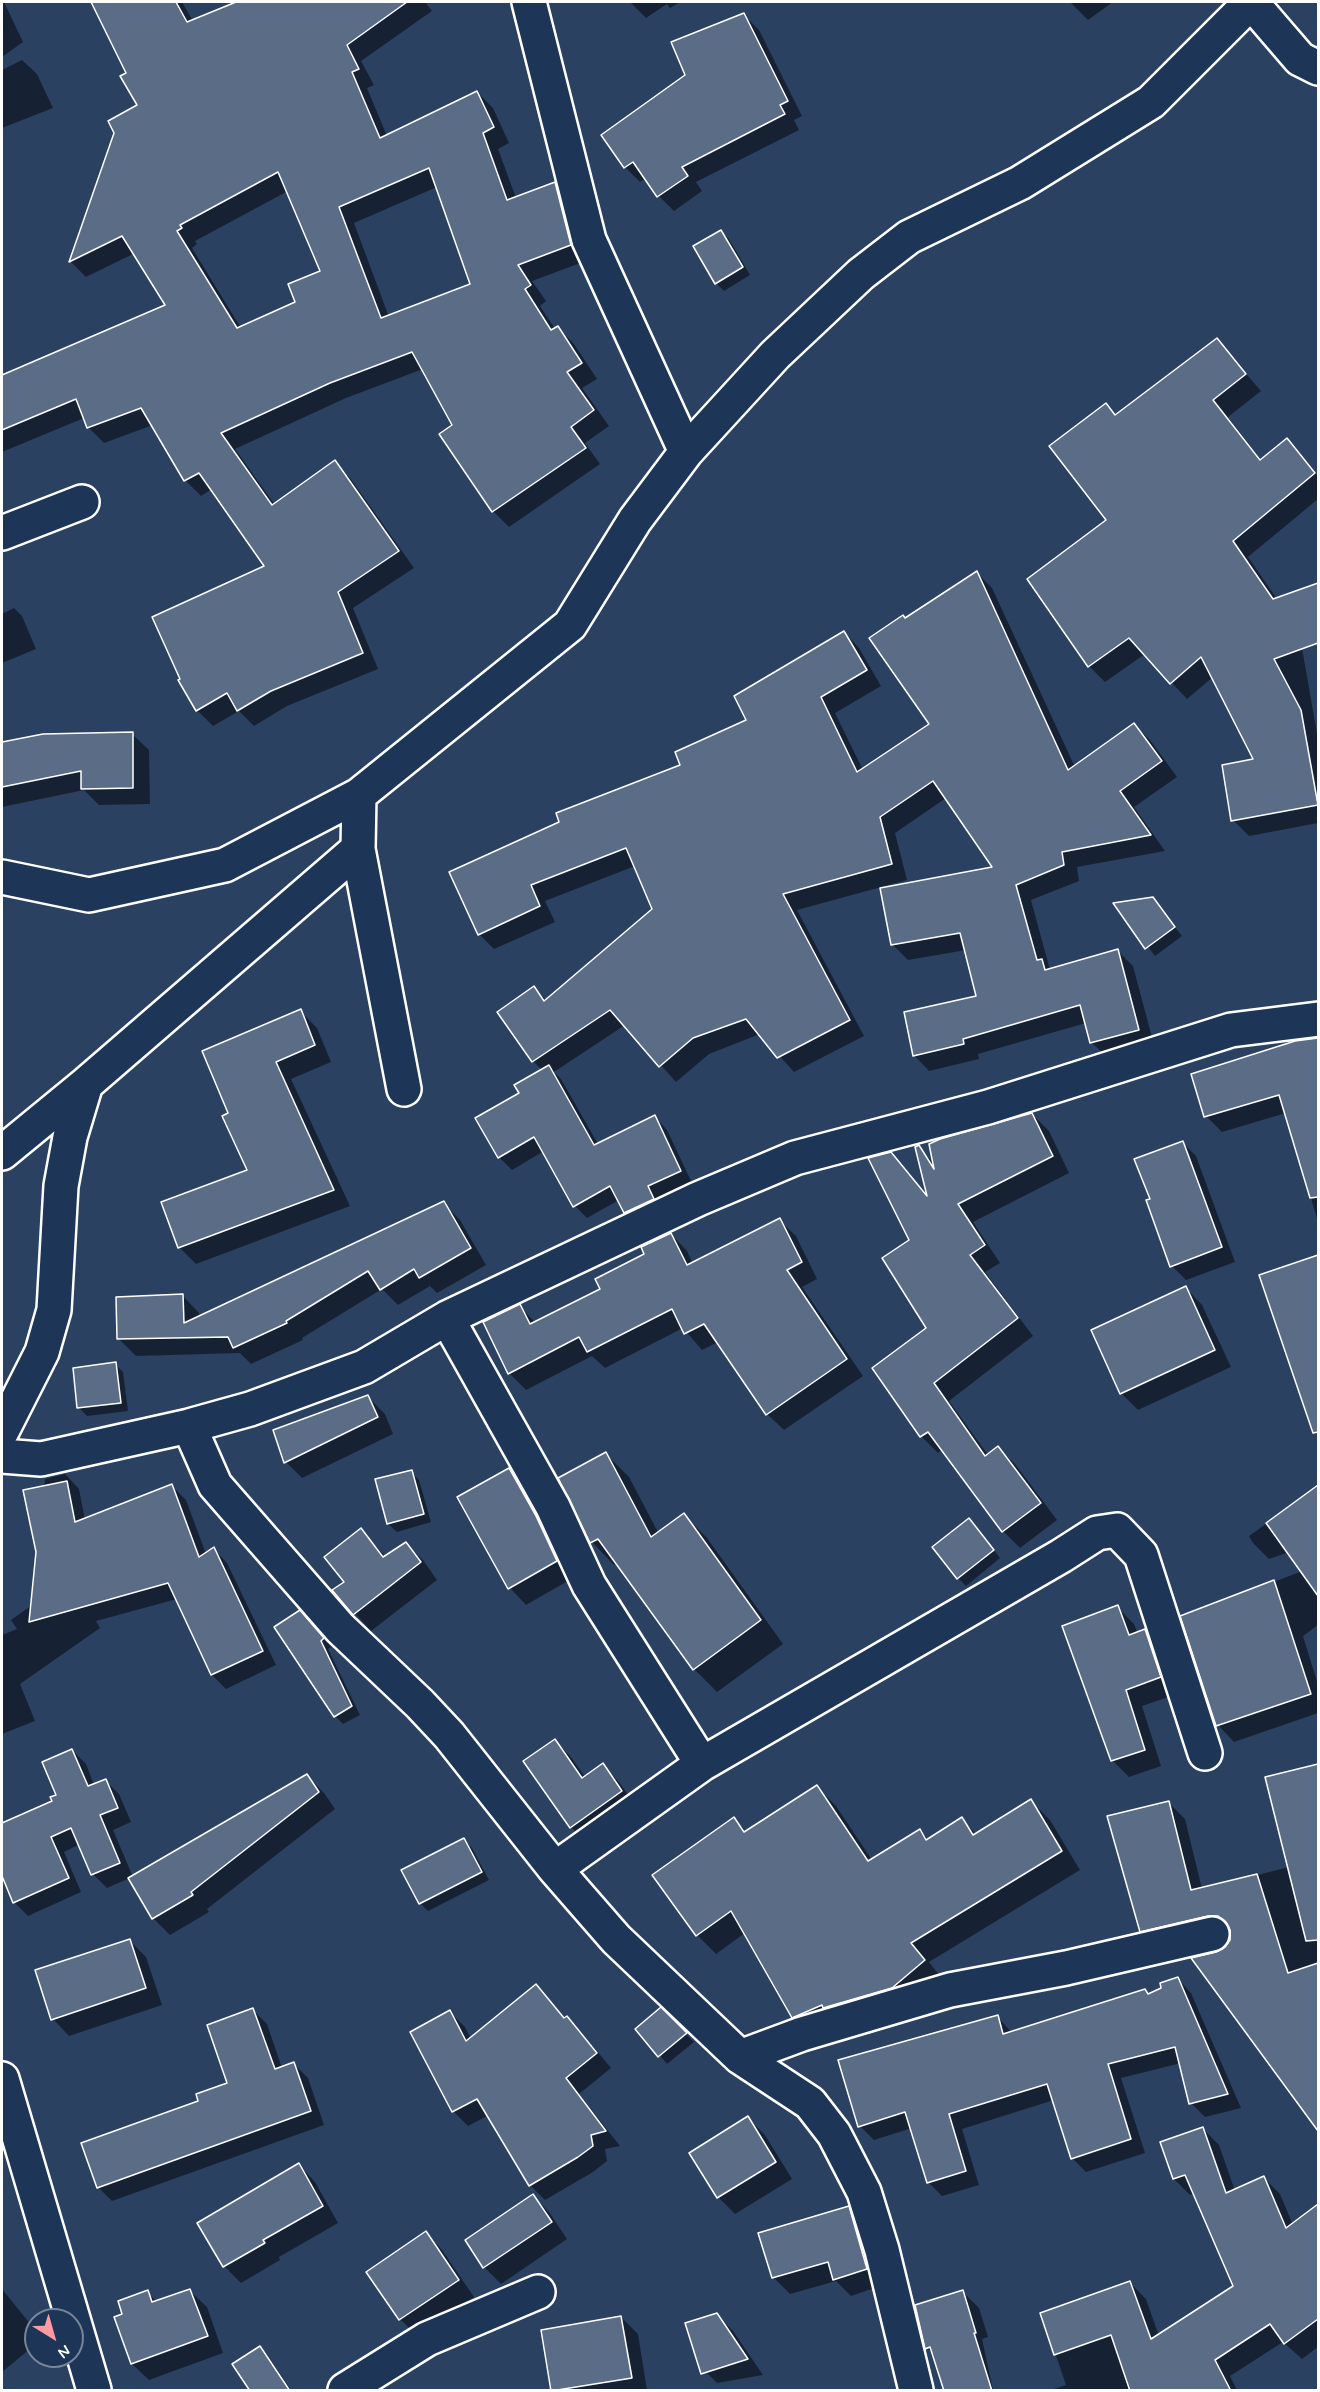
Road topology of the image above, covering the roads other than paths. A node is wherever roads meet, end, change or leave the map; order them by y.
1 (529, 2) edge
2 (1251, 2) edge
3 (1318, 68) edge
4 (686, 452) junction
5 (82, 502) dead end
6 (2, 533) edge
7 (359, 795) junction
8 (358, 849) junction
9 (2, 877) edge
10 (1318, 1019) edge
11 (86, 1083) junction
12 (404, 1089) dead end
13 (2, 1153) edge
14 (447, 1318) junction
15 (189, 1426) junction
16 (2, 1431) edge
17 (2, 1456) edge
18 (1205, 1753) dead end
19 (702, 1764) junction
20 (555, 1869) junction
21 (1212, 1934) dead end
22 (740, 2057) junction
23 (3, 2090) edge
24 (538, 2292) dead end
25 (94, 2391) edge
26 (345, 2391) edge
27 (916, 2391) edge

1 - 4 street
2 - 3 street
2 - 4 street
4 - 7 street
5 - 6 street
7 - 8 street
7 - 9 street
8 - 11 street
8 - 12 street
10 - 14 street
11 - 13 street
11 - 16 street
14 - 15 street
14 - 19 street
15 - 17 street
15 - 20 street
18 - 19 street
19 - 20 street
20 - 22 street
21 - 22 street
22 - 27 street
23 - 25 street
24 - 26 street

